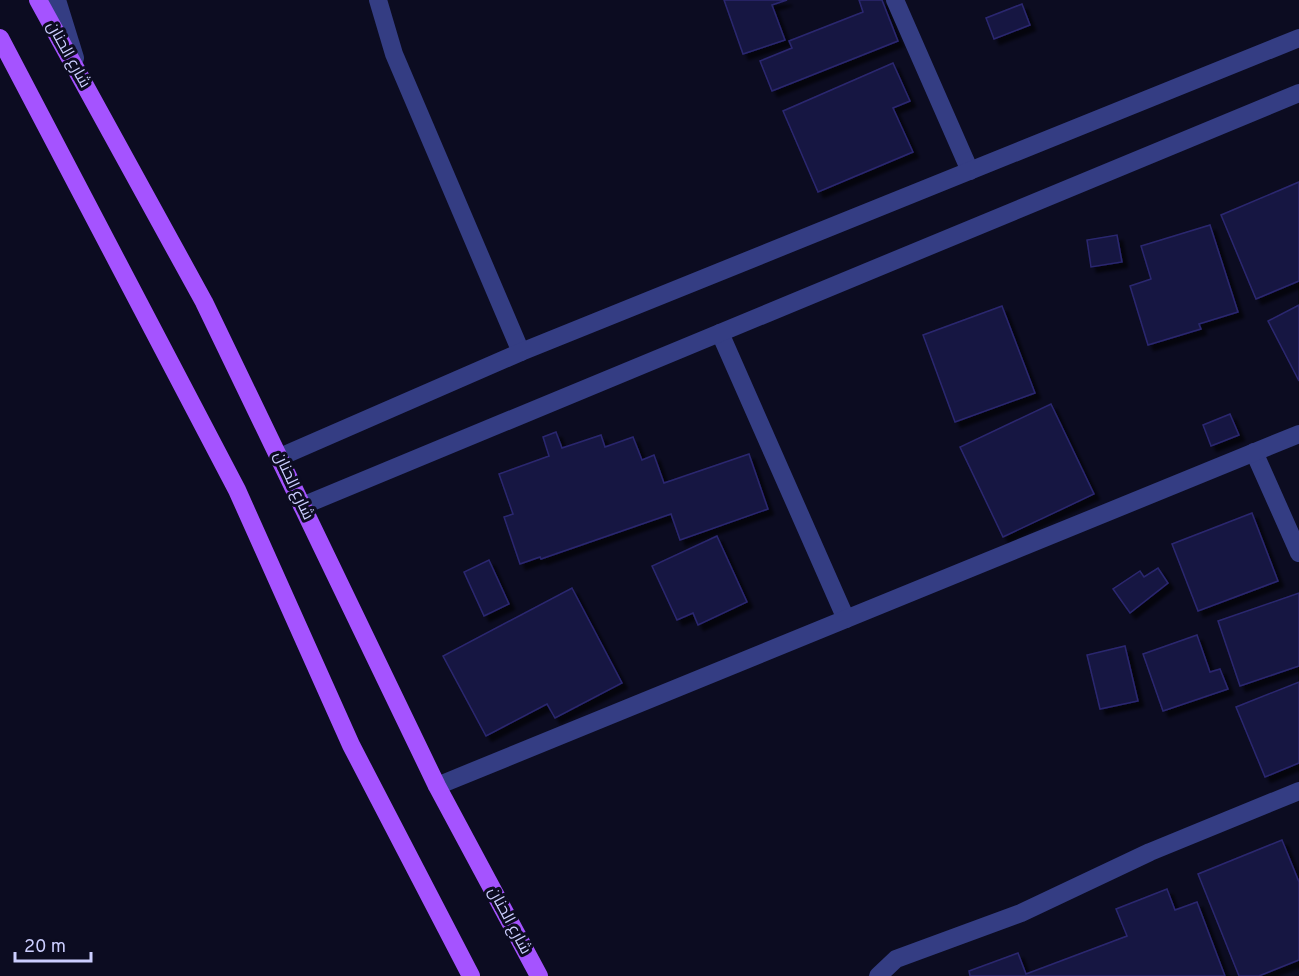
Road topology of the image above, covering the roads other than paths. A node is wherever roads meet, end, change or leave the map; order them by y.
1 (38, 0) edge
2 (57, 0) edge
3 (378, 0) edge
4 (895, 0) edge
5 (0, 38) edge
6 (1299, 38) edge
7 (80, 77) junction
8 (1299, 93) edge
9 (969, 171) junction
10 (720, 333) junction
11 (521, 352) junction
12 (1299, 434) edge
13 (1254, 452) junction
14 (280, 457) junction
15 (302, 506) junction
16 (1299, 553) edge
17 (846, 619) junction
18 (437, 786) junction
19 (1299, 791) edge
20 (471, 976) edge
21 (538, 976) edge
22 (878, 976) edge

1 - 7 main road, شارع الحنان
2 - 7 street
3 - 11 street
4 - 9 street
5 - 20 main road
6 - 9 street
7 - 14 main road, شارع الحنان
8 - 10 street
9 - 11 street
10 - 15 street
10 - 17 street
11 - 14 street
12 - 13 street
13 - 16 street
13 - 17 street
14 - 15 main road, شارع الحنان
15 - 18 main road, شارع الحنان
17 - 18 street
18 - 21 main road, شارع الحنان
19 - 22 street

